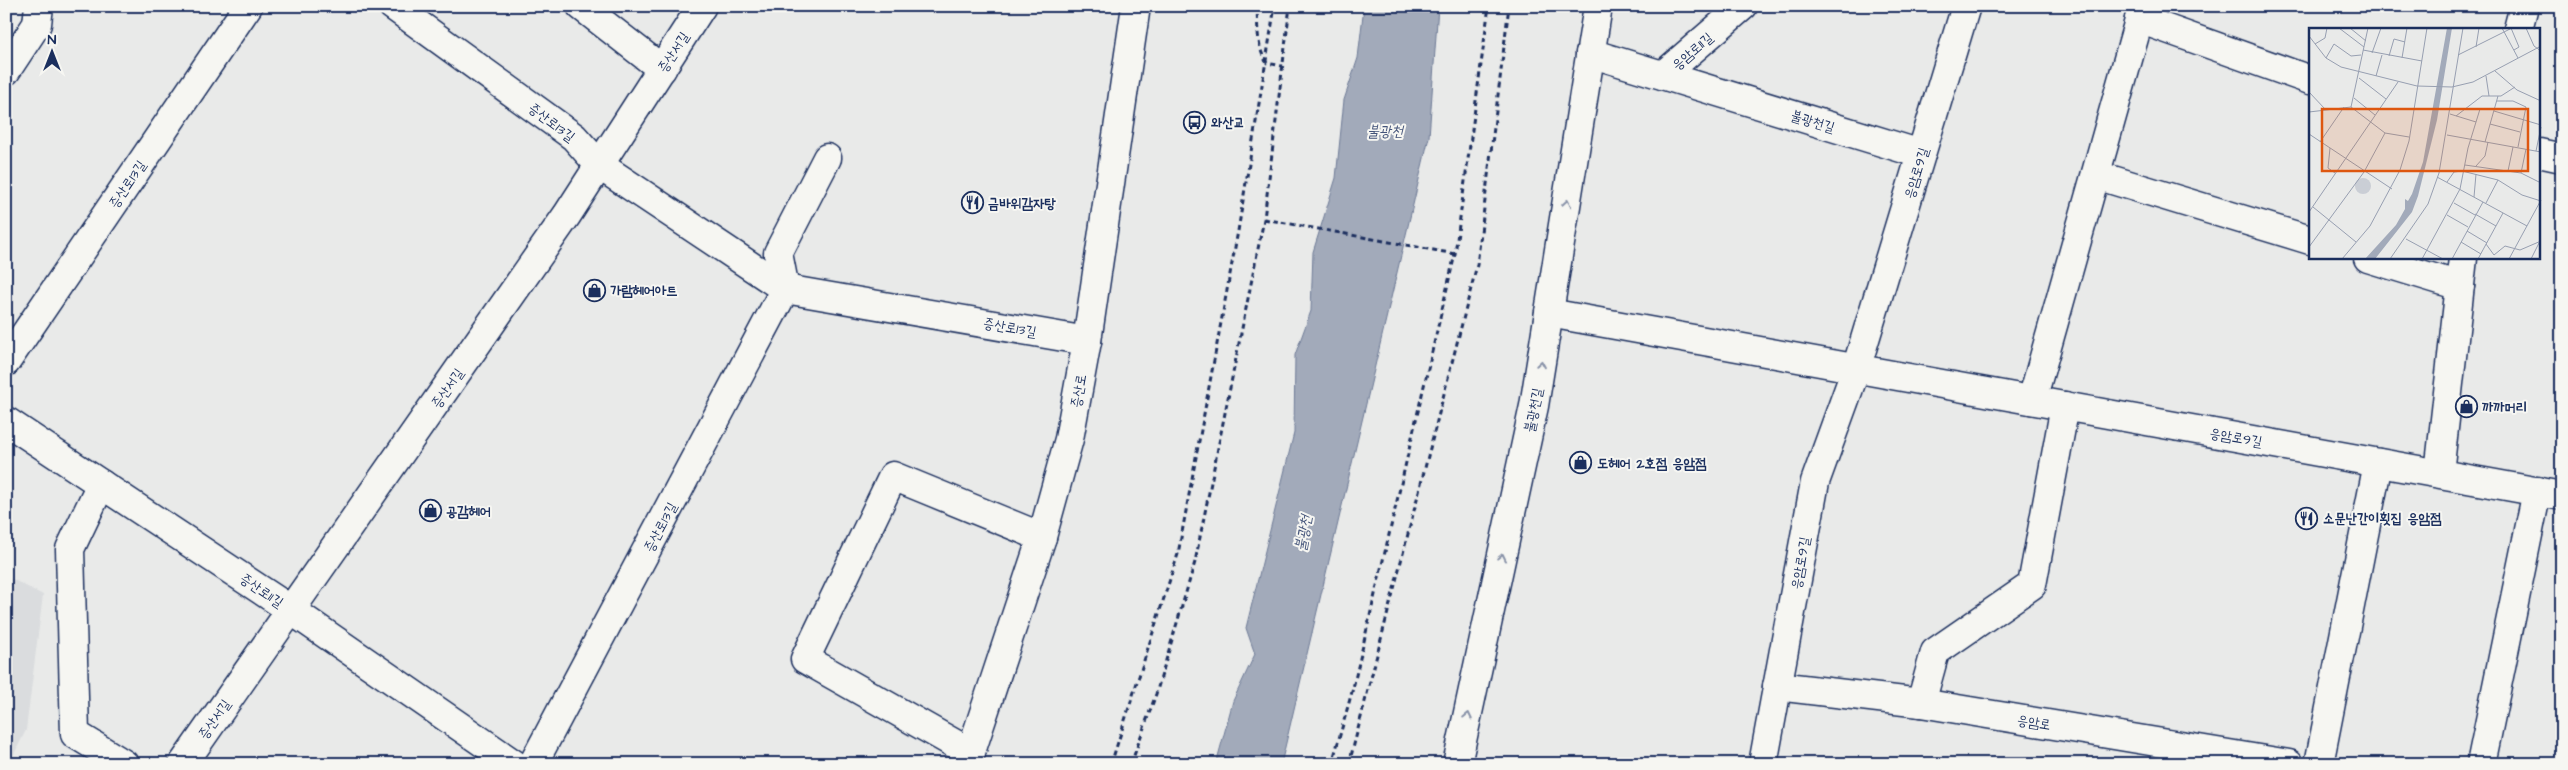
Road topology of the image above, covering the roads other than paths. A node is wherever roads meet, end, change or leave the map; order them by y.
1 (40, 6) edge
2 (248, 6) edge
3 (392, 6) edge
4 (581, 6) edge
5 (702, 6) edge
6 (1136, 6) edge
7 (1598, 6) edge
8 (1743, 6) edge
9 (1966, 6) edge
10 (2524, 6) edge
11 (2141, 13) edge
12 (2518, 28) edge
13 (1590, 53) junction
14 (662, 69) junction
15 (6, 72) edge
16 (1663, 75) junction
17 (2309, 80) edge
18 (1921, 154) junction
19 (2540, 154) edge
20 (827, 158) dead end
21 (2562, 158) edge
22 (599, 165) junction
23 (2096, 175) junction
24 (2309, 240) edge
25 (2371, 259) edge
26 (2463, 259) edge
27 (2460, 286) junction
28 (786, 289) junction
29 (1549, 313) junction
30 (1087, 340) junction
31 (6, 362) edge
32 (1856, 369) junction
33 (2032, 400) junction
34 (2065, 406) junction
35 (6, 421) edge
36 (2378, 463) junction
37 (2439, 473) junction
38 (101, 484) junction
39 (2549, 494) edge
40 (1042, 537) junction
41 (291, 610) junction
42 (1777, 686) junction
43 (1921, 703) junction
44 (969, 758) edge
45 (124, 764) edge
46 (183, 764) edge
47 (514, 764) edge
48 (533, 764) edge
49 (1457, 764) edge
50 (1763, 764) edge
51 (2289, 764) edge
52 (2319, 764) edge
53 (2481, 764) edge

1 - 15 street
2 - 31 street, 증산로13길
3 - 22 street, 증산로13길
4 - 14 street
5 - 14 street, 증산서길
6 - 30 street, 증산로
7 - 13 street, 불광천길
8 - 16 street, 응암로11길
9 - 18 street, 응암로9길
10 - 12 street
11 - 17 street
11 - 23 street
13 - 16 street, 불광천길
29 -> 13 street, 불광천길
14 - 22 street, 증산서길
16 - 18 street, 불광천길
18 - 32 street, 응암로9길
19 - 21 street
20 - 28 street
22 - 28 street, 증산로13길
22 - 41 street, 증산서길
23 - 24 street
23 - 33 street
25 - 27 street
26 - 27 street
27 - 37 street
28 - 30 street, 증산로13길
28 - 48 street, 증산로13길
29 - 32 street, 응암로9길
49 -> 29 street, 불광천길
30 - 40 street, 증산로
32 - 33 street, 응암로9길
32 - 42 street, 응암로9길
33 - 34 street, 응암로9길
34 - 36 street, 응암로9길
34 - 43 street
35 - 38 street, 증산로11길
36 - 37 street, 응암로9길
36 - 52 street
37 - 39 street, 응암로9길
38 - 41 street, 증산로11길
38 - 45 street
39 - 53 street
40 - 44 street, 증산로
40 - 44 street
41 - 46 street, 증산서길
41 - 47 street, 증산로11길
42 - 43 street, 응암로
42 - 50 street, 응암로9길
43 - 51 street, 응암로

